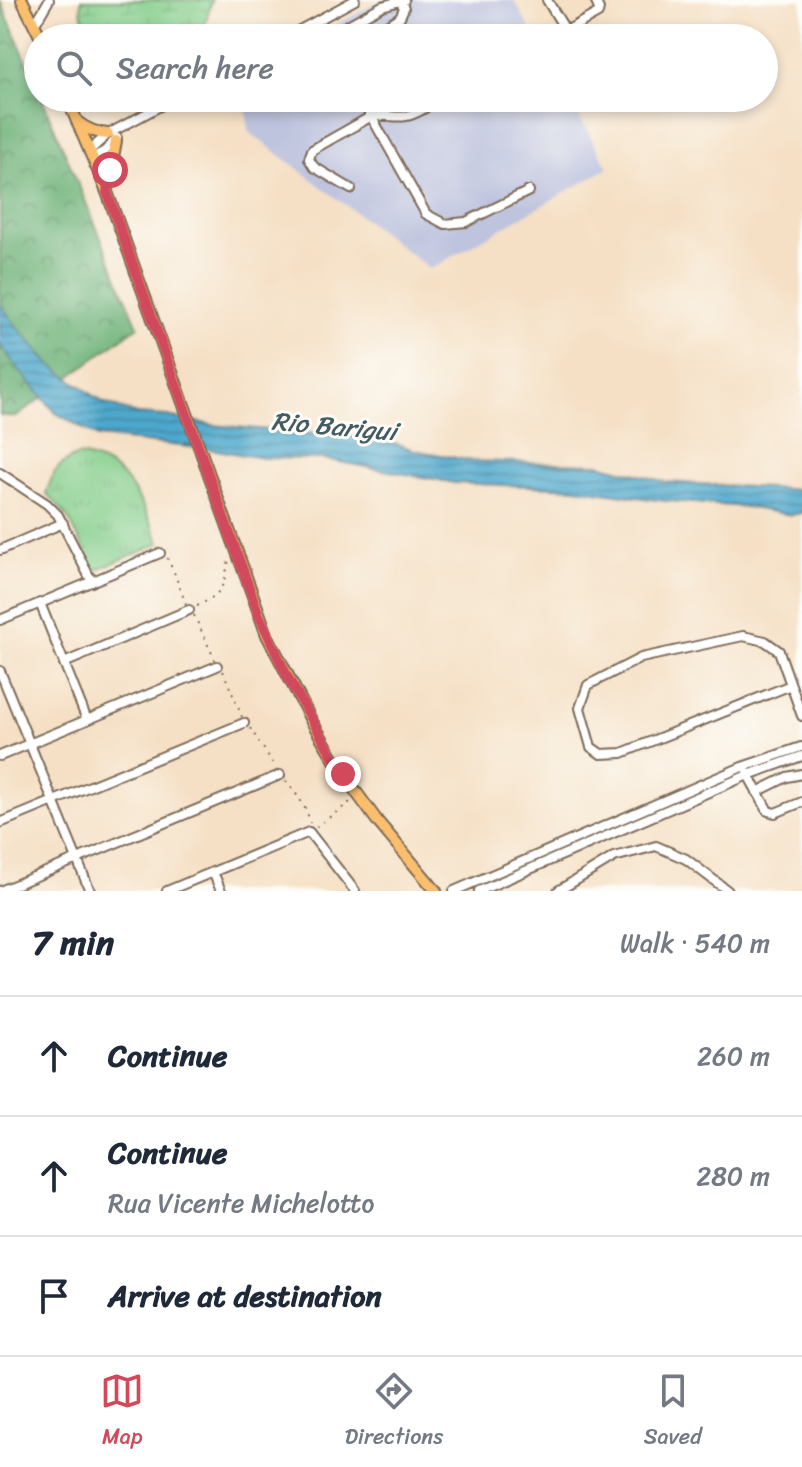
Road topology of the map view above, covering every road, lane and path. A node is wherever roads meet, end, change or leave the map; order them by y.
1 (22, 0) edge
2 (49, 0) edge
3 (547, 0) edge
4 (595, 0) edge
5 (353, 1) edge
6 (403, 1) edge
7 (322, 18) junction
8 (35, 24) joint
9 (311, 24) edge
10 (325, 24) edge
11 (350, 24) edge
12 (388, 24) edge
13 (562, 24) edge
14 (578, 24) edge
15 (73, 112) edge
16 (150, 112) edge
17 (368, 112) edge
18 (418, 112) edge
19 (370, 117) junction
20 (78, 122) junction
21 (112, 137) junction
22 (91, 154) junction
23 (351, 189) dead end
24 (529, 191) dead end
25 (107, 192) junction
26 (0, 473) edge
27 (63, 523) junction
28 (232, 541) junction
29 (0, 550) edge
30 (160, 553) joint
31 (92, 582) junction
32 (40, 603) junction
33 (189, 610) junction
34 (0, 620) edge
35 (64, 663) junction
36 (217, 666) junction
37 (0, 671) edge
38 (791, 685) junction
39 (802, 716) edge
40 (87, 720) junction
41 (244, 723) junction
42 (802, 740) edge
43 (30, 744) junction
44 (802, 751) edge
45 (0, 756) edge
46 (745, 771) junction
47 (802, 774) edge
48 (280, 775) junction
49 (757, 792) junction
50 (358, 796) junction
51 (54, 801) junction
52 (802, 802) edge
53 (0, 823) edge
54 (309, 832) junction
55 (77, 859) junction
56 (213, 872) junction
57 (0, 891) edge
58 (90, 891) edge
59 (167, 891) edge
60 (221, 891) edge
61 (355, 891) edge
62 (436, 891) edge
63 (454, 891) edge
64 (479, 891) edge
65 (558, 891) edge
66 (728, 891) edge

1 - 8 main road
2 - 8 street
3 - 13 street
4 - 14 street
5 - 7 street
6 - 11 street
6 - 12 street
7 - 9 street
7 - 10 street
15 - 20 main road
16 - 21 street
17 - 19 street
18 - 19 street
19 - 23 street
19 - 24 street
20 - 21 main road
20 - 22 main road
21 - 22 street
21 - 25 main road
22 - 25 main road
25 - 28 main road
26 - 27 street
27 - 29 street
27 - 31 street
28 - 33 path
28 - 50 main road
30 - 31 street
30 - 33 path
31 - 32 street
32 - 34 street
32 - 35 street
33 - 35 street
33 - 36 path
35 - 40 street
36 - 40 street
36 - 41 path
37 - 43 street
38 - 38 street
38 - 39 street
40 - 43 street
41 - 48 path
41 - 51 street
42 - 44 street
43 - 45 street
43 - 51 street
44 - 46 street
46 - 49 street
46 - 63 street
46 - 64 street
47 - 49 street
48 - 54 path
48 - 55 street
49 - 52 street
50 - 54 path
50 - 62 main road
51 - 53 street
51 - 55 street
54 - 56 street
54 - 61 street
55 - 57 street
55 - 58 street
56 - 59 street
56 - 60 street
65 - 66 street

